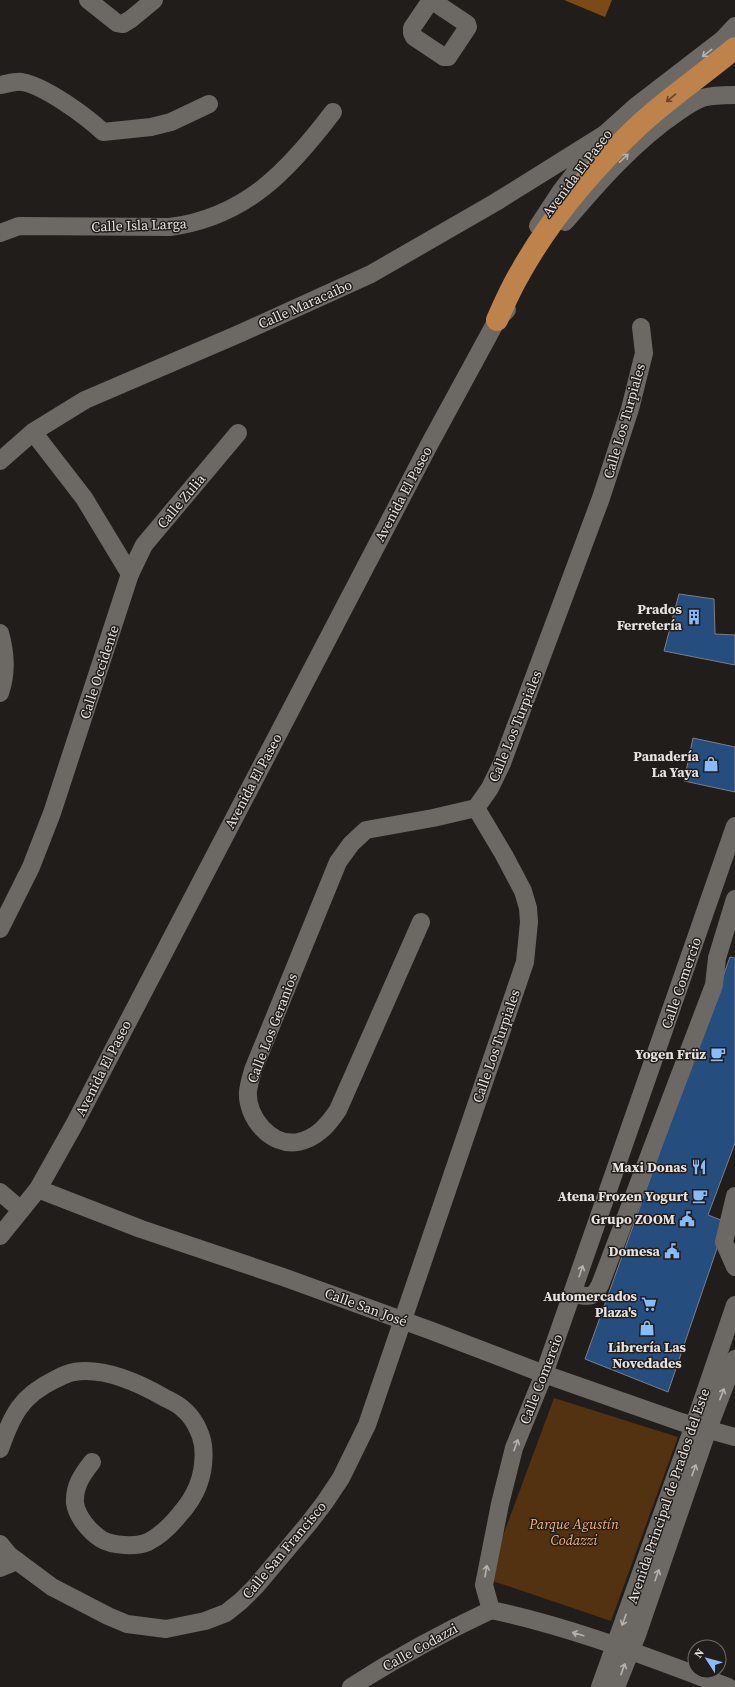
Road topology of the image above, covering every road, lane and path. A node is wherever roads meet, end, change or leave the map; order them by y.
1 (88, 0) edge
2 (154, 0) edge
3 (735, 26) edge
4 (735, 48) edge
5 (0, 85) edge
6 (735, 95) edge
7 (209, 104) dead end
8 (333, 112) dead end
9 (605, 134) junction
10 (0, 233) edge
11 (497, 320) junction
12 (641, 327) dead end
13 (33, 432) junction
14 (238, 433) dead end
15 (0, 461) edge
16 (130, 574) junction
17 (0, 633) edge
18 (0, 694) edge
19 (476, 808) junction
20 (735, 826) edge
21 (735, 899) edge
22 (421, 922) dead end
23 (0, 929) edge
24 (38, 1189) junction
25 (0, 1192) edge
26 (735, 1196) edge
27 (21, 1210) junction
28 (0, 1236) edge
29 (735, 1267) edge
30 (573, 1294) junction
31 (735, 1305) edge
32 (403, 1320) junction
33 (735, 1359) edge
34 (544, 1374) junction
35 (701, 1427) junction
36 (735, 1437) edge
37 (0, 1448) edge
38 (92, 1462) dead end
39 (0, 1544) edge
40 (17, 1561) junction
41 (0, 1568) edge
42 (490, 1610) junction
43 (622, 1648) junction
44 (351, 1687) edge
45 (600, 1687) edge
46 (616, 1687) edge
47 (728, 1687) edge

1 - 2 street
3 -> 9 street, Avenida El Paseo
4 -> 11 highway
5 - 7 street
11 -> 6 street, Avenida El Paseo
8 - 10 street, Calle Isla Larga
9 - 11 street, Avenida El Paseo
9 - 13 street, Calle Maracaibo
11 - 24 street, Avenida El Paseo
12 - 19 street, Calle Los Turpiales
13 - 15 street, Calle Maracaibo
13 - 16 street
14 - 16 street, Calle Zulia
16 - 23 street, Calle Occidente
17 - 18 street
19 - 22 street, Calle Los Geranios
19 - 32 street, Calle Los Turpiales
30 -> 20 street, Calle Comercio
21 - 30 street
24 - 27 street, Avenida El Paseo
24 - 32 street, Calle San José
25 - 27 street
26 - 29 street
27 - 28 street, Avenida El Paseo
30 - 34 street, Calle Comercio
31 - 35 street, Avenida Principal de Prados del Este
32 - 34 street, Calle San José
32 - 40 street, Calle San Francisco
35 -> 33 street, Avenida Principal de Prados del Este
34 - 35 street, Calle San José
42 -> 34 street, Calle Comercio
35 - 36 street, Calle San José
35 - 43 street, Avenida Principal de Prados del Este
37 - 38 street
39 - 40 street, Calle San Francisco
40 - 41 street
43 -> 42 street
42 - 44 street, Calle Codazzi
43 - 45 street, Avenida Principal de Prados del Este
46 -> 43 street, Avenida Principal de Prados del Este
43 - 47 street

